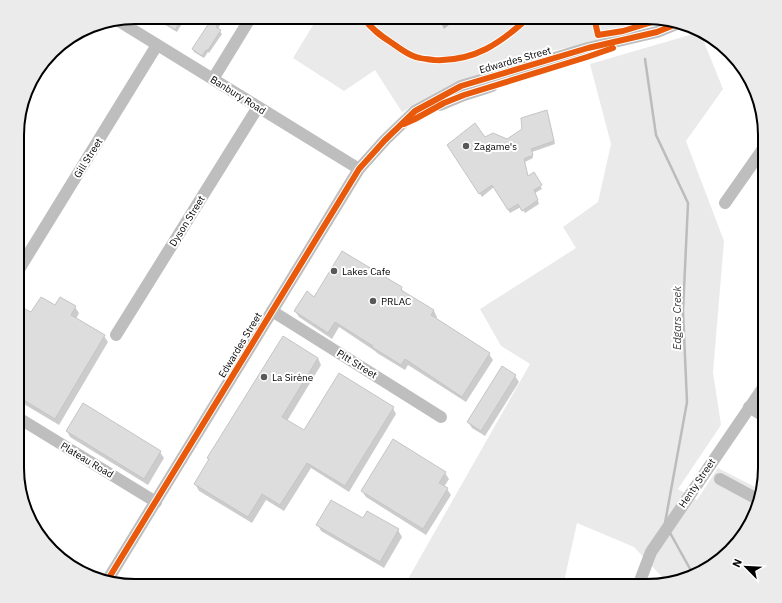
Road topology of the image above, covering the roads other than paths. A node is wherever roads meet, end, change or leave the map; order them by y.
1 (247, 24) edge
2 (124, 25) edge
3 (670, 26) edge
4 (157, 45) junction
5 (213, 79) junction
6 (258, 107) junction
7 (758, 156) edge
8 (359, 169) junction
9 (725, 203) dead end
10 (24, 262) edge
11 (272, 312) junction
12 (116, 336) dead end
13 (758, 395) edge
14 (749, 407) junction
15 (758, 413) edge
16 (441, 417) dead end
17 (24, 421) edge
18 (720, 479) dead end
19 (754, 497) edge
20 (156, 502) junction
21 (110, 576) edge
22 (642, 579) edge

1 - 5 street
2 - 4 street, Banbury Road
3 - 8 street, Edwardes Street
4 - 5 street, Banbury Road
4 - 10 street, Gill Street
5 - 6 street, Banbury Road
6 - 8 street, Banbury Road
6 - 12 street, Dyson Street
7 - 9 street
8 - 11 street, Edwardes Street
11 - 16 street, Pitt Street
11 - 20 street, Edwardes Street
13 - 14 street, Henty Street
14 - 15 street
14 - 22 street, Henty Street
17 - 20 street, Plateau Road
18 - 19 street
20 - 21 street, Edwardes Street

